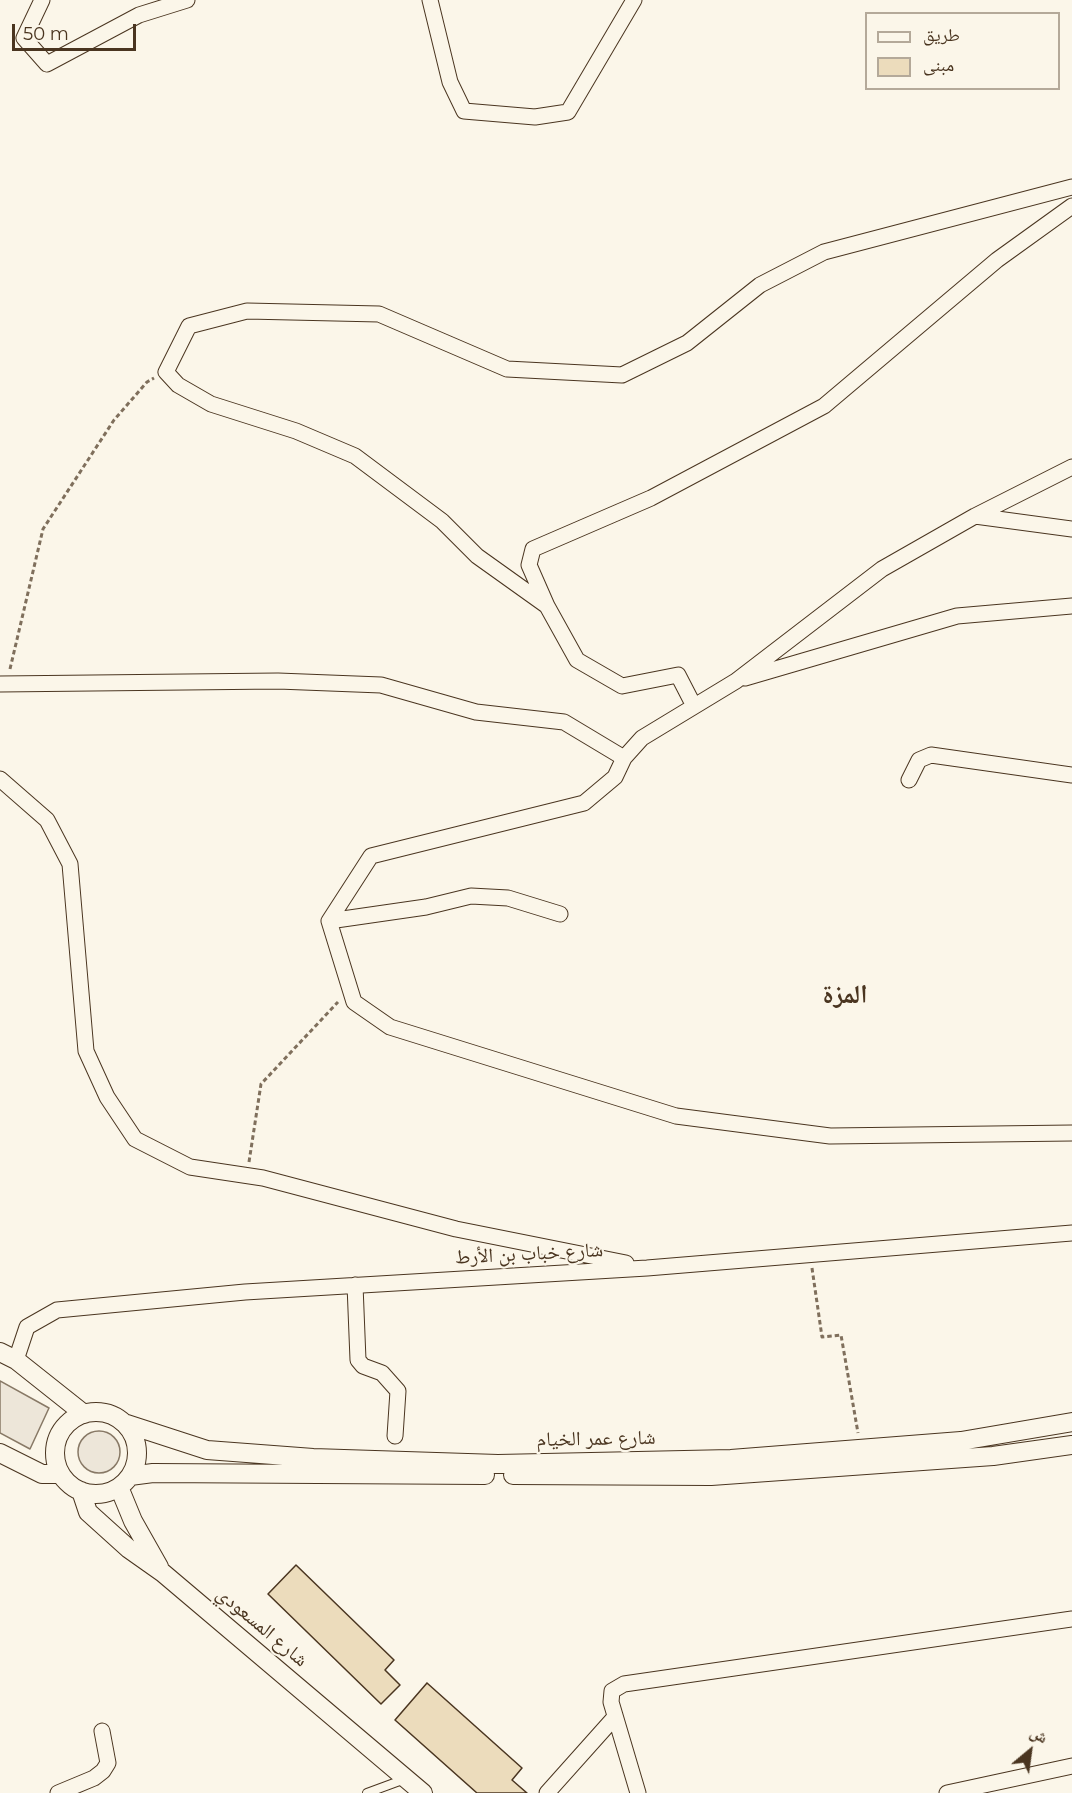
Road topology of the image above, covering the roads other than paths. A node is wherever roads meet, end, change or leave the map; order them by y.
1 (42, 0) edge
2 (187, 0) edge
3 (430, 0) edge
4 (634, 0) edge
5 (1072, 187) edge
6 (1072, 206) edge
7 (1072, 468) edge
8 (975, 516) junction
9 (1072, 529) edge
10 (547, 606) junction
11 (1072, 606) edge
12 (736, 681) junction
13 (3, 685) edge
14 (694, 706) junction
15 (624, 758) junction
16 (1072, 775) edge
17 (0, 779) edge
18 (909, 780) dead end
19 (560, 914) dead end
20 (329, 921) junction
21 (1072, 1133) edge
22 (1072, 1233) edge
23 (647, 1268) junction
24 (355, 1285) junction
25 (8, 1356) edge
26 (84, 1414) junction
27 (1072, 1422) edge
28 (124, 1423) junction
29 (395, 1436) dead end
30 (1072, 1445) edge
31 (0, 1453) edge
32 (61, 1473) junction
33 (125, 1482) junction
34 (81, 1491) junction
35 (163, 1573) junction
36 (1072, 1619) edge
37 (614, 1718) junction
38 (102, 1731) dead end
39 (1072, 1766) edge
40 (406, 1779) junction
41 (58, 1793) edge
42 (367, 1793) edge
43 (423, 1793) edge
44 (547, 1793) edge
45 (638, 1793) edge
46 (947, 1793) edge

1 - 2 street
3 - 4 street
5 - 10 street
6 - 10 street
7 - 8 street
8 - 9 street
8 - 12 street
10 - 14 street
11 - 12 street
12 - 14 street
13 - 15 street
14 - 15 street
15 - 20 street
16 - 18 street
17 - 23 street
19 - 20 street
20 - 21 street
22 - 23 street, شارع خباب بن الأرط
23 - 24 street, شارع خباب بن الأرط
24 - 25 street, شارع خباب بن الأرط
24 - 29 street
25 - 26 street
26 - 28 street
26 - 32 street
27 - 28 street, شارع عمر الخيام
28 - 33 street
30 - 33 street, شارع عمر الخيام
31 - 32 street
32 - 34 street
33 - 34 street
33 - 35 street
34 - 35 street, شارع المسعودي
35 - 40 street, شارع المسعودي
36 - 37 street
37 - 44 street
37 - 45 street
38 - 41 street
39 - 46 street
40 - 42 lane
40 - 43 street, شارع المسعودي

